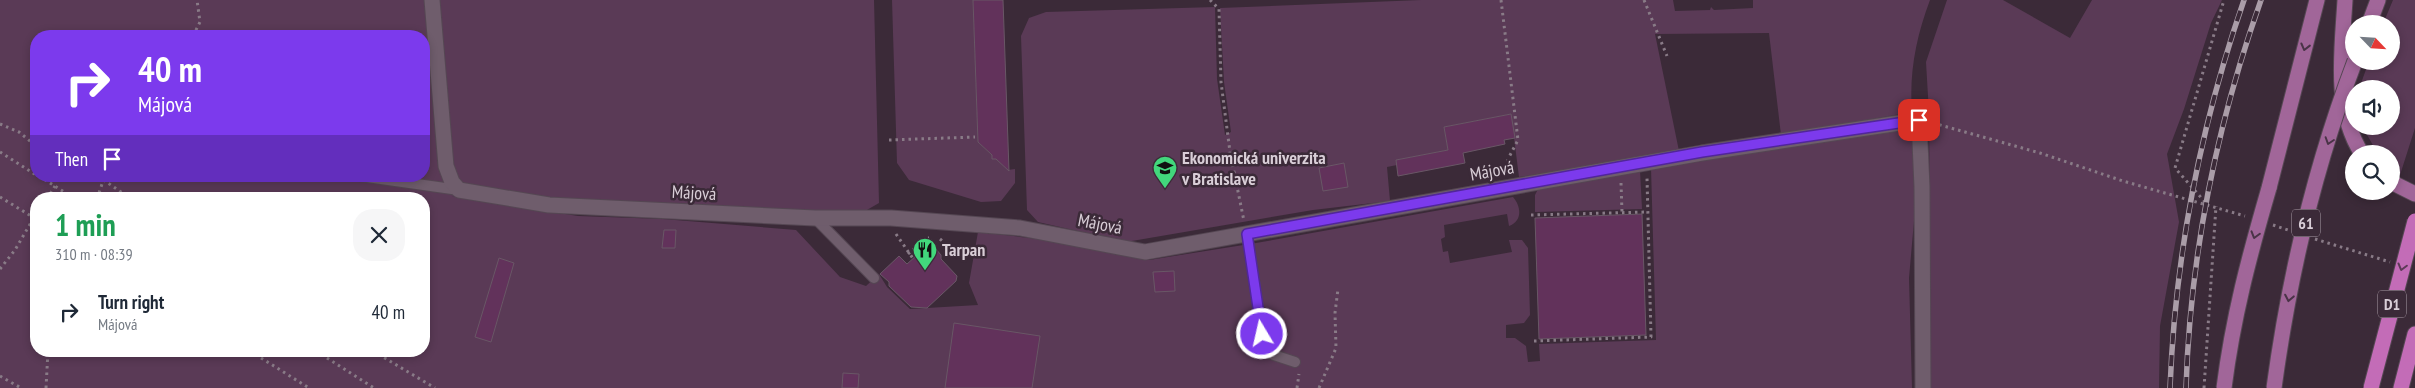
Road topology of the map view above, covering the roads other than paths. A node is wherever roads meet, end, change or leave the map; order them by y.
1 (432, 0) edge
2 (2317, 0) edge
3 (2345, 0) edge
4 (2378, 0) edge
5 (2372, 15) edge
6 (2352, 70) edge
7 (2356, 145) edge
8 (402, 182) edge
9 (2400, 186) edge
10 (459, 190) junction
11 (2415, 194) edge
12 (814, 218) junction
13 (2415, 220) edge
14 (1247, 234) junction
15 (874, 278) dead end
16 (2415, 334) edge
17 (1295, 362) dead end
18 (1923, 388) edge
19 (2224, 388) edge
20 (2274, 388) edge
21 (2371, 388) edge
22 (2402, 388) edge

1 - 10 street
2 -> 19 main road, bridge
3 - 7 main road
4 - 5 main road
6 -> 20 main road, 61, bridge
8 - 10 lane
9 - 11 main road
10 - 12 street, Májová
12 - 14 street, Májová
12 - 15 lane
13 -> 21 highway, D1, bridge
14 - 17 lane
14 - 18 street, Májová
16 - 22 highway, D1

